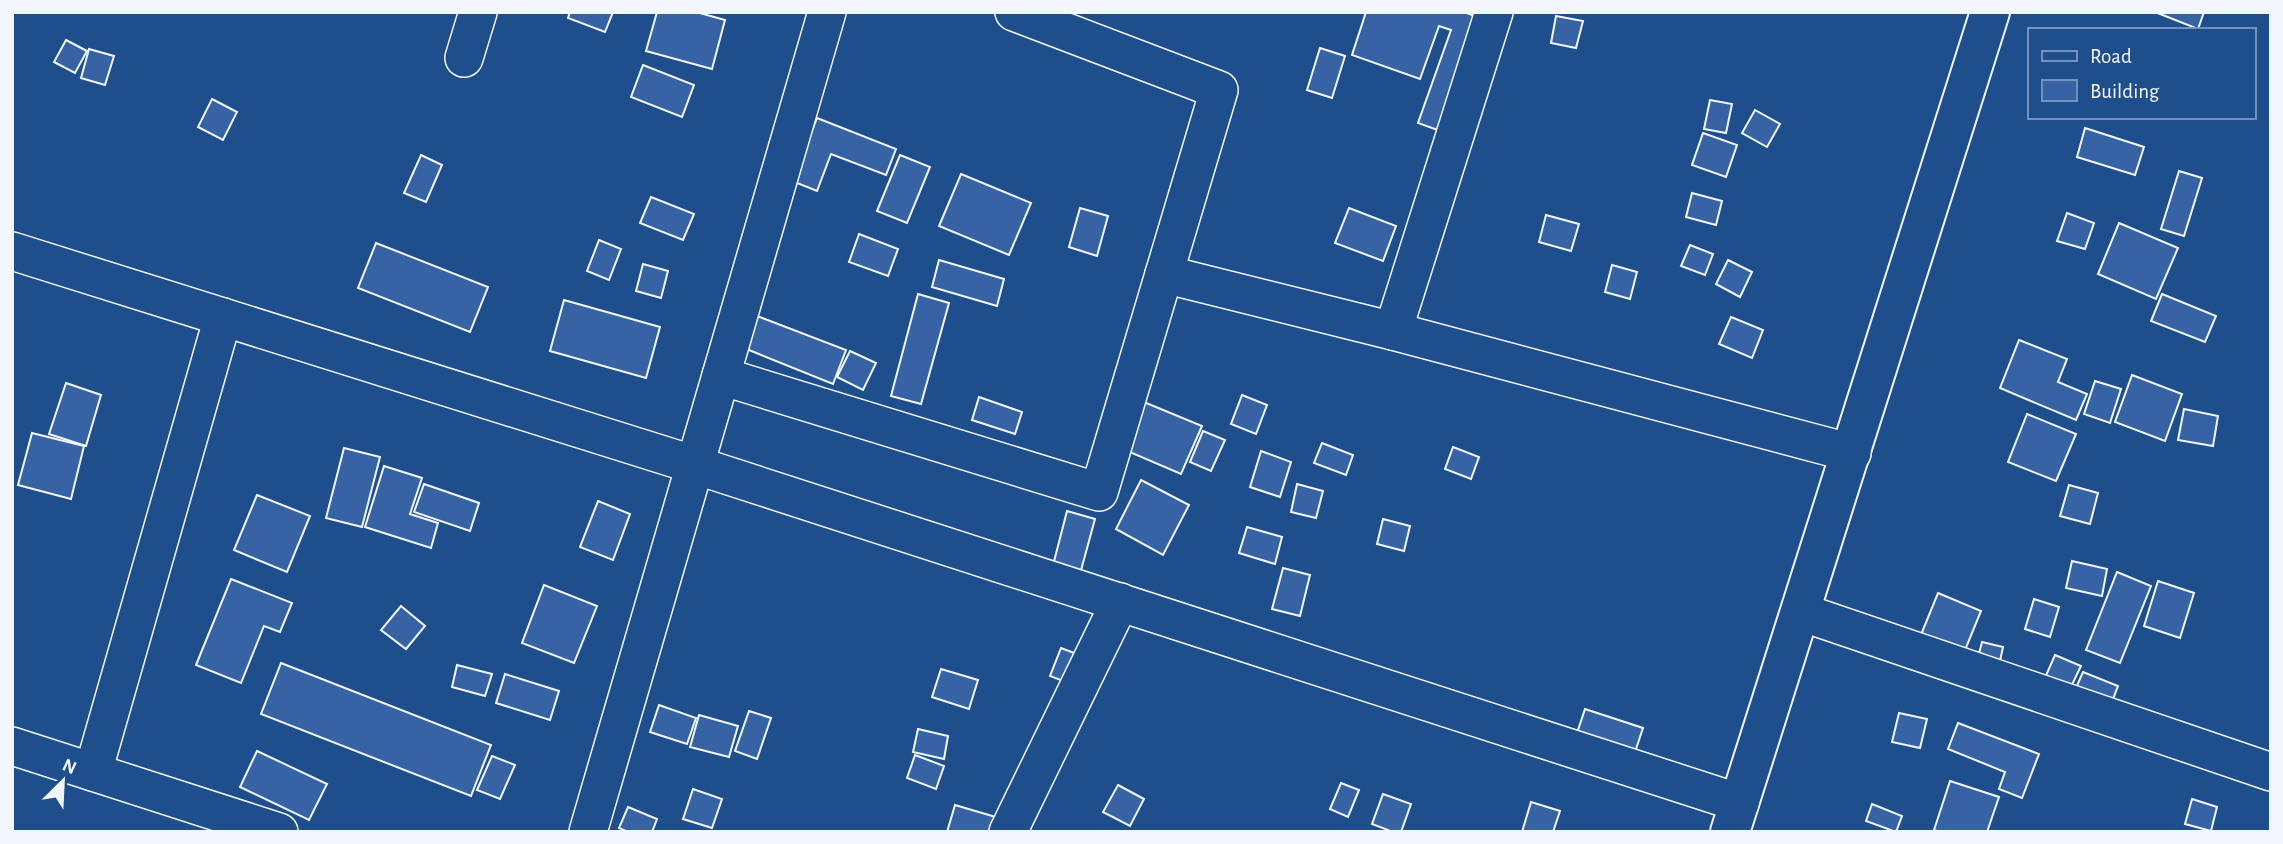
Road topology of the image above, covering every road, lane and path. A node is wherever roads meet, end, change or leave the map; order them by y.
1 (478, 12) edge
2 (827, 12) edge
3 (1014, 12) edge
4 (1494, 12) edge
5 (1990, 12) edge
6 (464, 58) dead end
7 (12, 251) edge
8 (1164, 274) junction
9 (223, 317) junction
10 (1393, 331) junction
11 (721, 376) junction
12 (1852, 453) junction
13 (695, 466) junction
14 (1120, 603) junction
15 (1801, 612) junction
16 (12, 746) edge
17 (93, 772) junction
18 (2271, 772) edge
19 (1735, 817) edge
20 (210, 821) edge
21 (279, 832) edge
22 (588, 832) edge
23 (1008, 832) edge

1 - 6 street
2 - 11 street
3 - 8 street
4 - 10 street
5 - 12 main road
7 - 9 street
8 - 10 street
8 - 11 street
9 - 13 street
9 - 17 street
10 - 12 street
11 - 13 street
12 - 15 main road
13 - 14 street
13 - 22 street
14 - 19 street
14 - 23 street
15 - 18 street
15 - 19 main road
16 - 17 street
17 - 20 street
20 - 21 street

